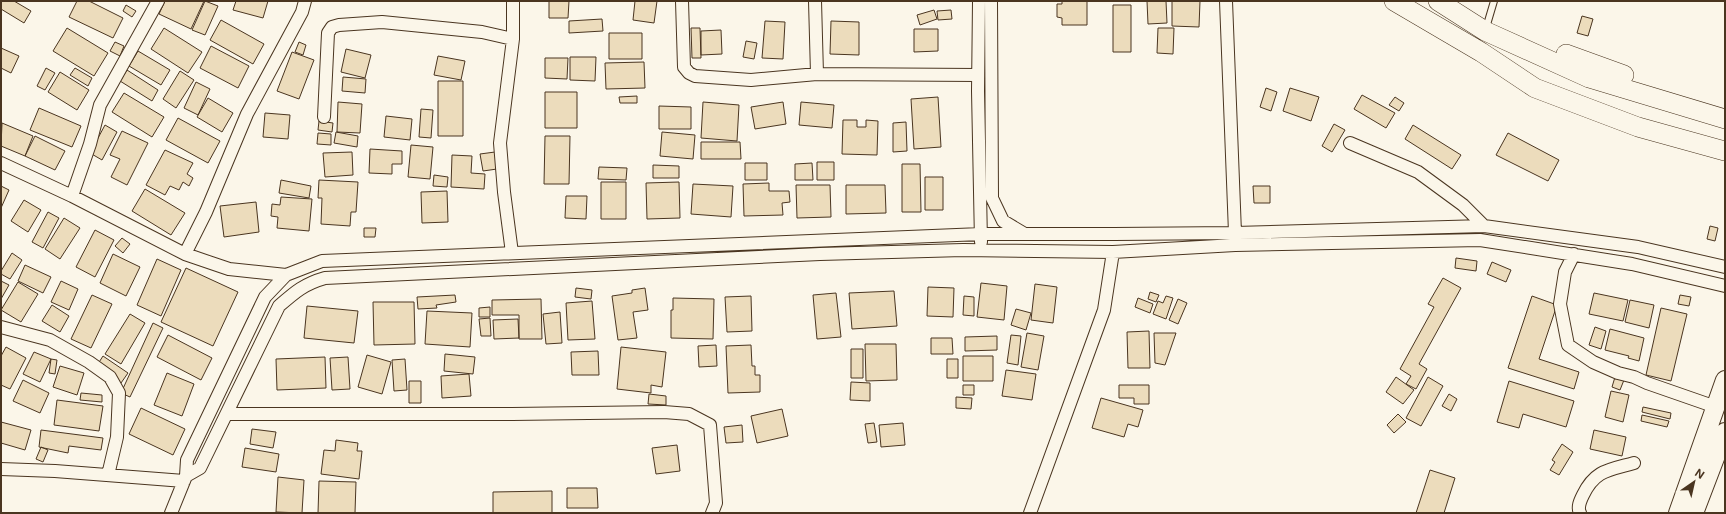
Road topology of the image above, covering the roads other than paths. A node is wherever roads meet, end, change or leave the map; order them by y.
1 (158, 1) edge
2 (306, 1) edge
3 (513, 1) edge
4 (682, 1) edge
5 (816, 1) edge
6 (979, 1) edge
7 (991, 1) edge
8 (1226, 1) edge
9 (1394, 1) edge
10 (1440, 1) edge
11 (1494, 1) edge
12 (1485, 31) junction
13 (513, 39) junction
14 (1481, 52) junction
15 (816, 74) junction
16 (978, 75) junction
17 (1725, 107) edge
18 (324, 117) dead end
19 (1725, 119) edge
20 (1725, 140) edge
21 (1350, 143) dead end
22 (1725, 151) edge
23 (1, 162) edge
24 (72, 196) junction
25 (1484, 226) junction
26 (1235, 232) junction
27 (1022, 233) junction
28 (981, 234) junction
29 (980, 250) junction
30 (1113, 252) junction
31 (512, 253) junction
32 (185, 254) junction
33 (1574, 254) junction
34 (1725, 267) edge
35 (286, 275) junction
36 (1725, 286) edge
37 (1, 327) edge
38 (1725, 380) edge
39 (1716, 407) junction
40 (228, 414) junction
41 (1725, 432) edge
42 (1634, 463) dead end
43 (1, 469) edge
44 (108, 475) junction
45 (185, 478) junction
46 (171, 513) edge
47 (712, 513) edge
48 (1030, 513) edge
49 (1580, 513) edge
50 (1678, 513) edge
51 (1694, 513) edge

1 - 24 street
2 - 32 street
3 - 13 street
4 - 15 street
5 - 15 street
6 - 16 street
7 - 27 street
8 - 26 street
9 - 14 highway
10 - 12 highway
11 - 12 lane
12 - 17 highway
12 - 19 highway
13 - 18 street
13 - 31 street
14 - 20 highway
14 - 22 highway
15 - 16 street
16 - 28 street
21 - 25 street
23 - 24 street
24 - 32 street
25 - 26 street
25 - 34 street
26 - 27 street
27 - 28 street
28 - 29 street
28 - 31 street
29 - 30 street
29 - 40 street
30 - 33 street
30 - 48 street
31 - 35 street
32 - 35 street
33 - 36 street
33 - 39 street
35 - 45 street
37 - 44 street
38 - 39 main road
39 - 50 main road
40 - 45 street
40 - 47 street
41 - 51 main road
42 - 49 street
43 - 44 street
44 - 45 street
45 - 46 street

